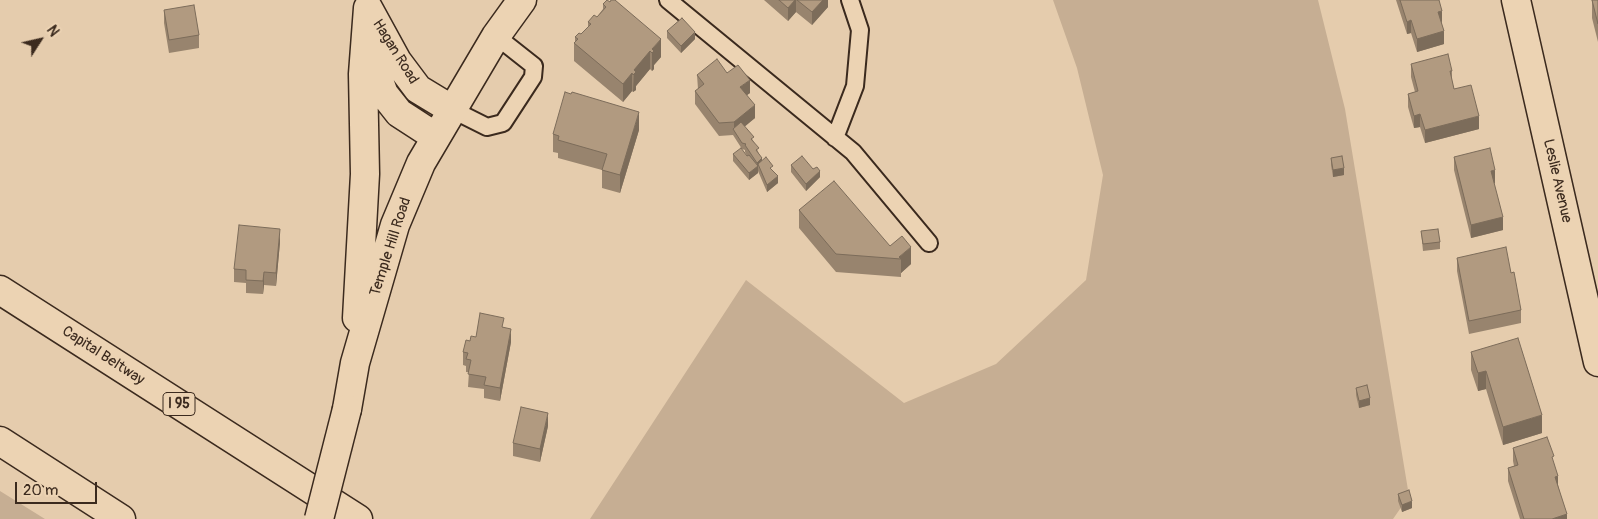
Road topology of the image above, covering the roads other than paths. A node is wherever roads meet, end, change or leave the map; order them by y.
1 (522, 0) edge
2 (668, 0) edge
3 (850, 0) edge
4 (1516, 0) edge
5 (368, 4) edge
6 (496, 36) junction
7 (451, 109) junction
8 (436, 136) junction
9 (835, 138) junction
10 (929, 243) dead end
11 (0, 290) edge
12 (1598, 362) edge
13 (355, 363) junction
14 (0, 441) edge
15 (121, 519) edge
16 (319, 519) edge
17 (358, 519) edge

1 - 6 main road, Temple Hill Road
2 - 9 lane
3 - 9 lane
4 - 12 main road, Leslie Avenue
5 - 7 main road, Hagan Road
5 - 8 main road, Hagan Road
5 - 13 main road
6 - 7 main road, Temple Hill Road
6 - 7 lane
7 - 8 main road, Temple Hill Road
8 - 13 main road, Temple Hill Road
9 - 10 lane
11 - 17 main road, Capital Beltway / I 95
13 - 16 main road, Temple Hill Road, bridge
14 - 15 main road

